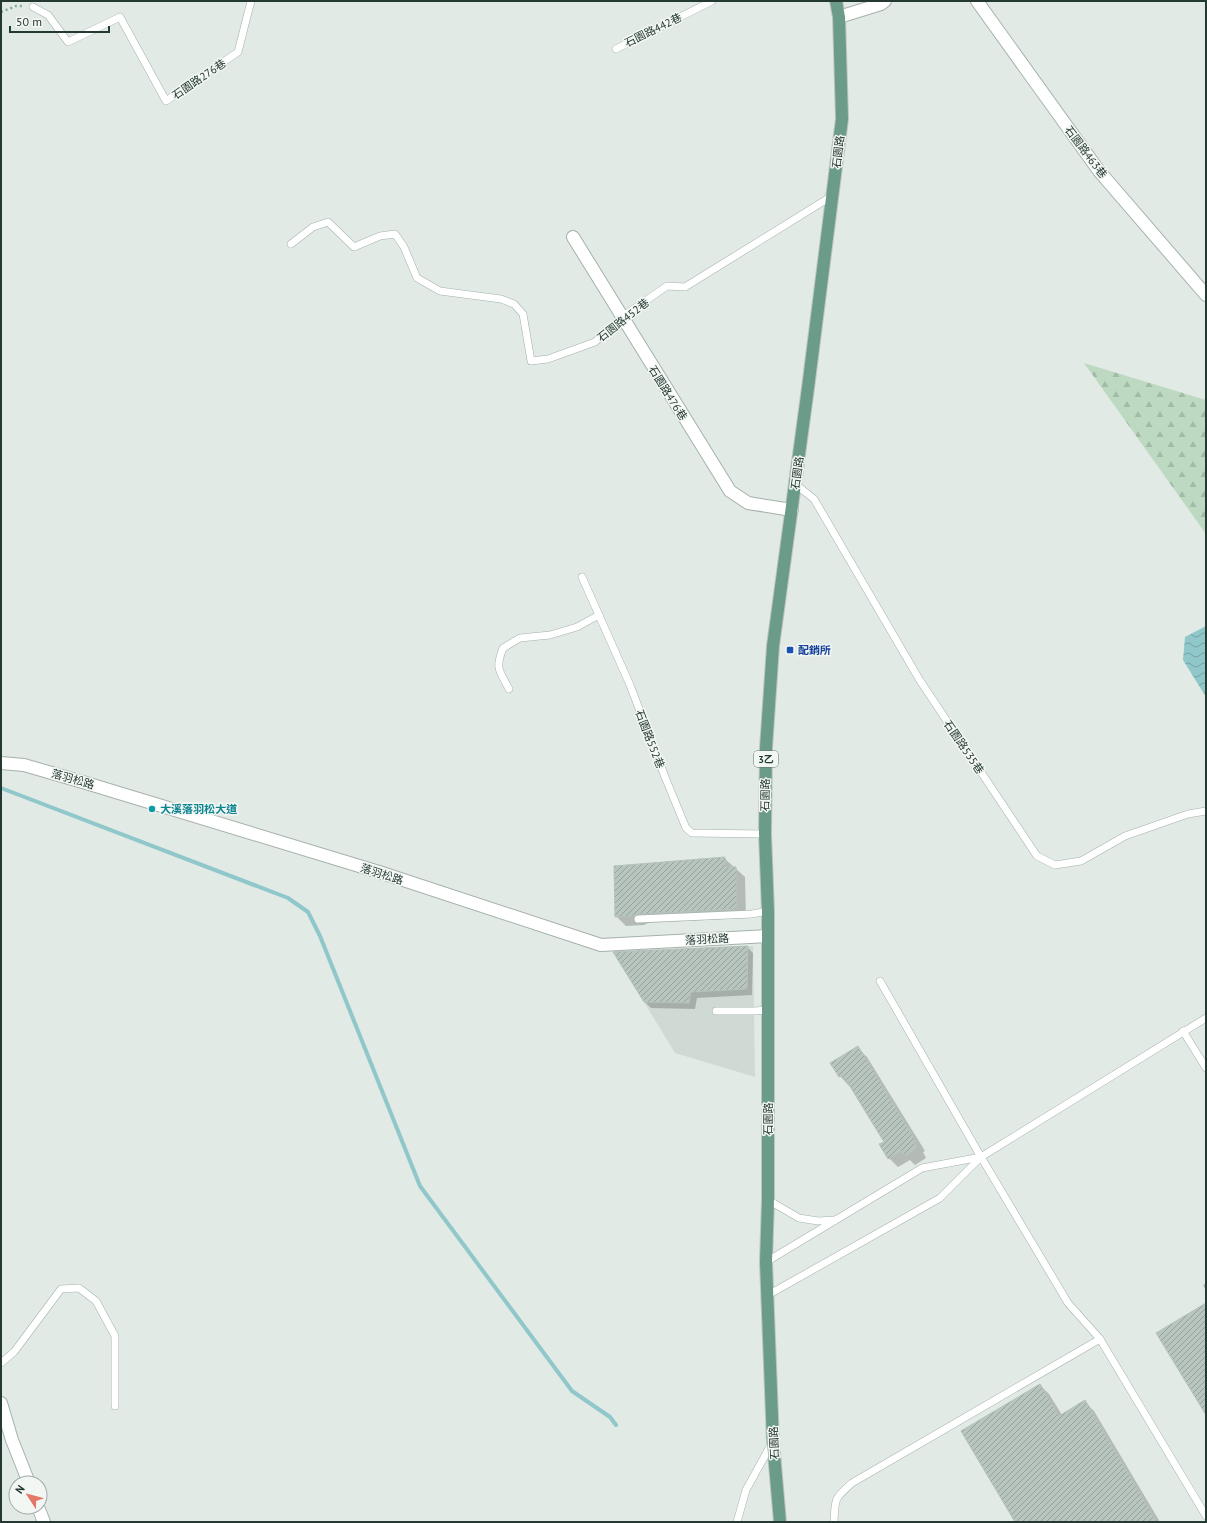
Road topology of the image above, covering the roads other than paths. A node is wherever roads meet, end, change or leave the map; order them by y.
1 (251, 1) edge
2 (712, 1) edge
3 (836, 1) edge
4 (885, 1) edge
5 (977, 1) edge
6 (33, 7) road end
7 (839, 17) junction
8 (616, 49) dead end
9 (832, 196) junction
10 (574, 237) dead end
11 (291, 244) dead end
12 (1206, 295) edge
13 (622, 317) junction
14 (795, 484) junction
15 (792, 510) junction
16 (582, 577) dead end
17 (599, 615) junction
18 (510, 689) dead end
19 (1, 763) edge
20 (1206, 810) edge
21 (765, 834) junction
22 (768, 911) junction
23 (638, 918) dead end
24 (768, 936) junction
25 (880, 981) dead end
26 (768, 1010) junction
27 (716, 1011) dead end
28 (1206, 1018) edge
29 (1183, 1031) junction
30 (1206, 1068) edge
31 (981, 1157) junction
32 (768, 1200) junction
33 (837, 1219) junction
34 (766, 1262) junction
35 (768, 1295) junction
36 (1100, 1339) junction
37 (1, 1363) edge
38 (1, 1403) edge
39 (115, 1406) dead end
40 (774, 1442) junction
41 (26, 1475) edge
42 (1206, 1516) edge
43 (737, 1522) edge
44 (780, 1522) edge
45 (834, 1522) edge

1 - 6 lane, 石園路276巷
2 - 8 lane, 石園路442巷
3 - 7 main road, 石園路 / 3乙
4 - 7 street
5 - 12 street, 石園路463巷
7 - 9 main road, 石園路 / 3乙
9 - 13 lane, 石園路452巷
9 - 14 main road, 石園路 / 3乙
10 - 13 street, 石園路476巷
11 - 13 lane, 石園路452巷
13 - 15 street, 石園路476巷
14 - 15 main road, 石園路 / 3乙
14 - 20 lane, 石園路535巷
15 - 21 main road, 石園路 / 3乙
16 - 17 lane, 石園路552巷
17 - 18 lane
17 - 21 lane, 石園路552巷
19 - 24 street, 落羽松路
21 - 22 main road, 石園路 / 3乙
22 - 23 lane
22 - 24 main road, 石園路 / 3乙
24 - 26 main road, 石園路 / 3乙
25 - 31 lane
26 - 27 lane
26 - 32 main road, 石園路 / 3乙
28 - 29 lane
29 - 30 lane
29 - 31 lane
31 - 33 lane
31 - 35 lane
31 - 36 lane
32 - 33 lane
32 - 34 main road, 石園路 / 3乙
33 - 34 lane
34 - 35 main road, 石園路 / 3乙
35 - 40 main road, 石園路 / 3乙
36 - 42 lane
36 - 45 lane
37 - 39 lane
38 - 41 street
40 - 43 lane
40 - 44 main road, 石園路 / 3乙

